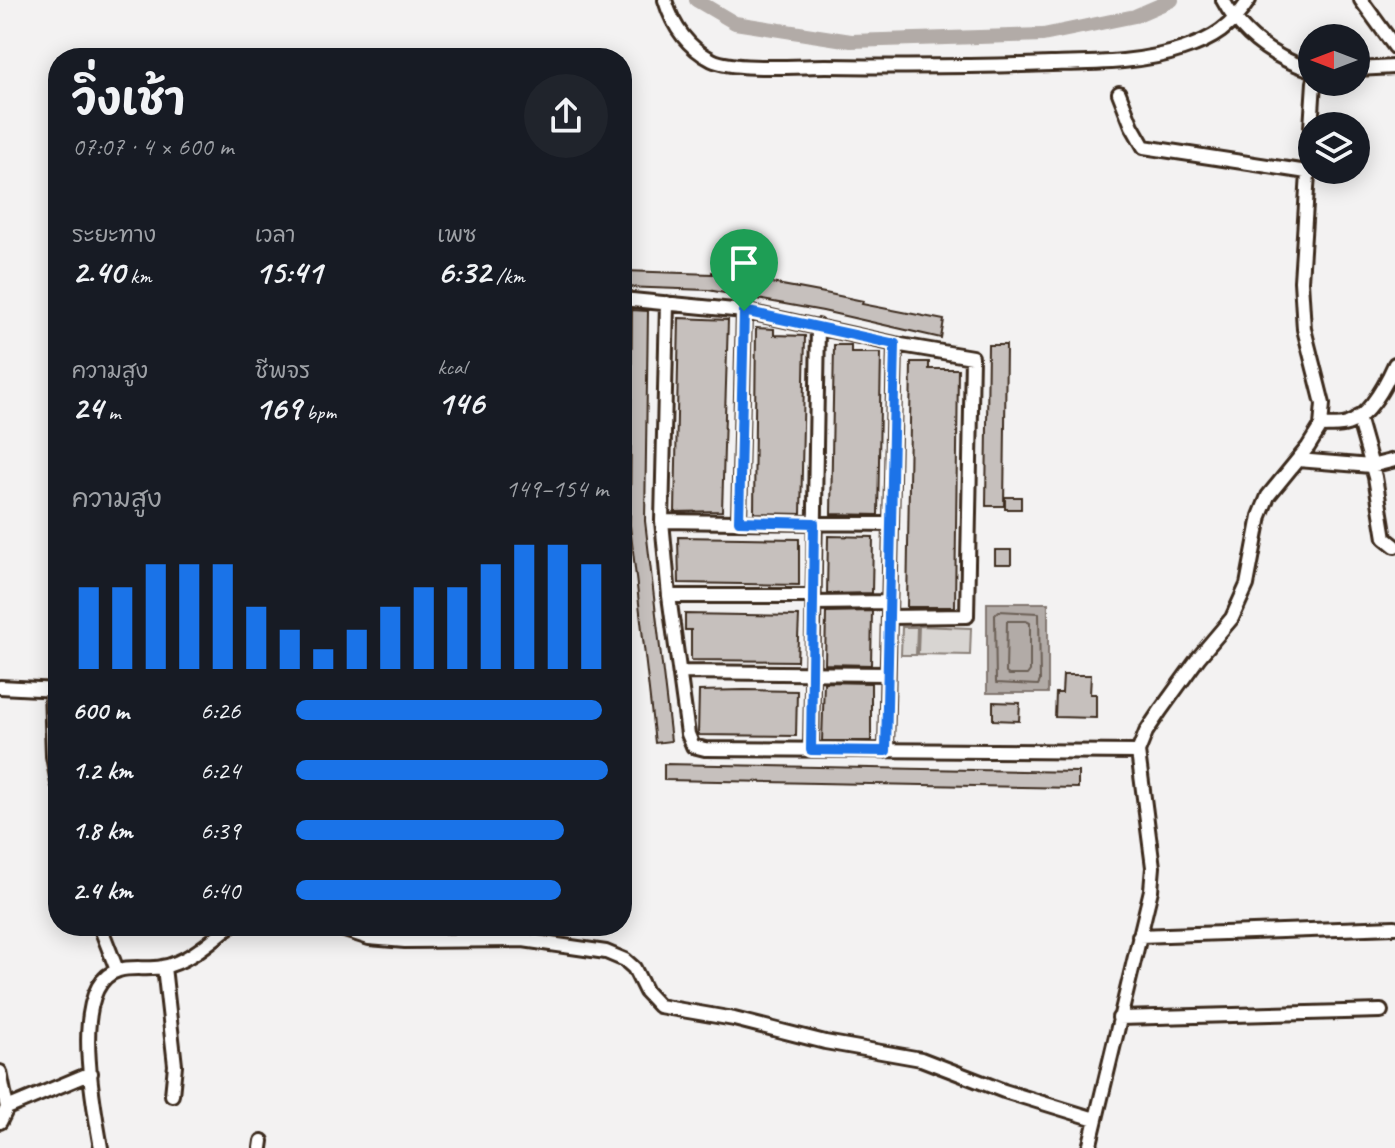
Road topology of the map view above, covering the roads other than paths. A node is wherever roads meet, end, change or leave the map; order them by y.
1 (665, 0) edge
2 (1223, 0) edge
3 (1249, 0) edge
4 (1361, 0) edge
5 (1232, 17) junction
6 (1395, 47) edge
7 (1298, 65) edge
8 (1395, 67) edge
9 (1370, 68) edge
10 (1119, 93) dead end
11 (1298, 171) edge
12 (1306, 184) edge
13 (632, 300) edge
14 (667, 303) junction
15 (744, 311) junction
16 (818, 326) junction
17 (895, 344) junction
18 (1395, 364) edge
19 (1358, 417) junction
20 (1321, 426) junction
21 (1298, 460) junction
22 (1395, 460) edge
23 (1371, 466) junction
24 (662, 521) junction
25 (739, 521) junction
26 (814, 523) junction
27 (891, 524) junction
28 (1395, 546) edge
29 (669, 596) junction
30 (813, 600) junction
31 (889, 602) junction
32 (889, 617) junction
33 (681, 672) junction
34 (813, 672) junction
35 (887, 674) junction
36 (0, 687) edge
37 (48, 689) edge
38 (811, 750) junction
39 (886, 751) junction
40 (1138, 752) junction
41 (1395, 927) edge
42 (104, 936) edge
43 (216, 936) edge
44 (363, 936) edge
45 (1139, 936) junction
46 (164, 967) junction
47 (117, 970) junction
48 (1381, 1011) dead end
49 (1119, 1018) junction
50 (0, 1072) edge
51 (91, 1073) junction
52 (172, 1095) dead end
53 (7, 1108) junction
54 (1095, 1119) junction
55 (0, 1122) edge
56 (101, 1148) edge
57 (1089, 1148) edge

1 - 5 street
2 - 5 street
3 - 5 street
4 - 6 street
5 - 7 street
8 - 9 street
10 - 11 street
12 - 20 street
13 - 14 street
14 - 15 street
14 - 24 street
15 - 16 street
15 - 25 street
16 - 17 street
16 - 26 street
17 - 27 street
17 - 32 street
18 - 19 street
19 - 20 street
19 - 23 street
20 - 21 street
21 - 23 street
21 - 40 street
22 - 23 street
23 - 28 street
24 - 25 street
24 - 29 street
25 - 26 street
26 - 27 street
26 - 30 street
27 - 31 street
29 - 30 street
29 - 33 street
30 - 31 street
30 - 34 street
31 - 32 street
32 - 35 street
33 - 34 street
33 - 38 street
34 - 35 street
34 - 38 street
35 - 39 street
36 - 37 street
38 - 39 street
39 - 40 street
40 - 45 street
41 - 45 street
42 - 47 street
43 - 46 street
44 - 54 street
45 - 49 street
46 - 47 street
46 - 52 street
47 - 51 street
48 - 49 street
49 - 54 street
50 - 53 street
51 - 53 street
51 - 56 street
53 - 55 street
54 - 57 street

